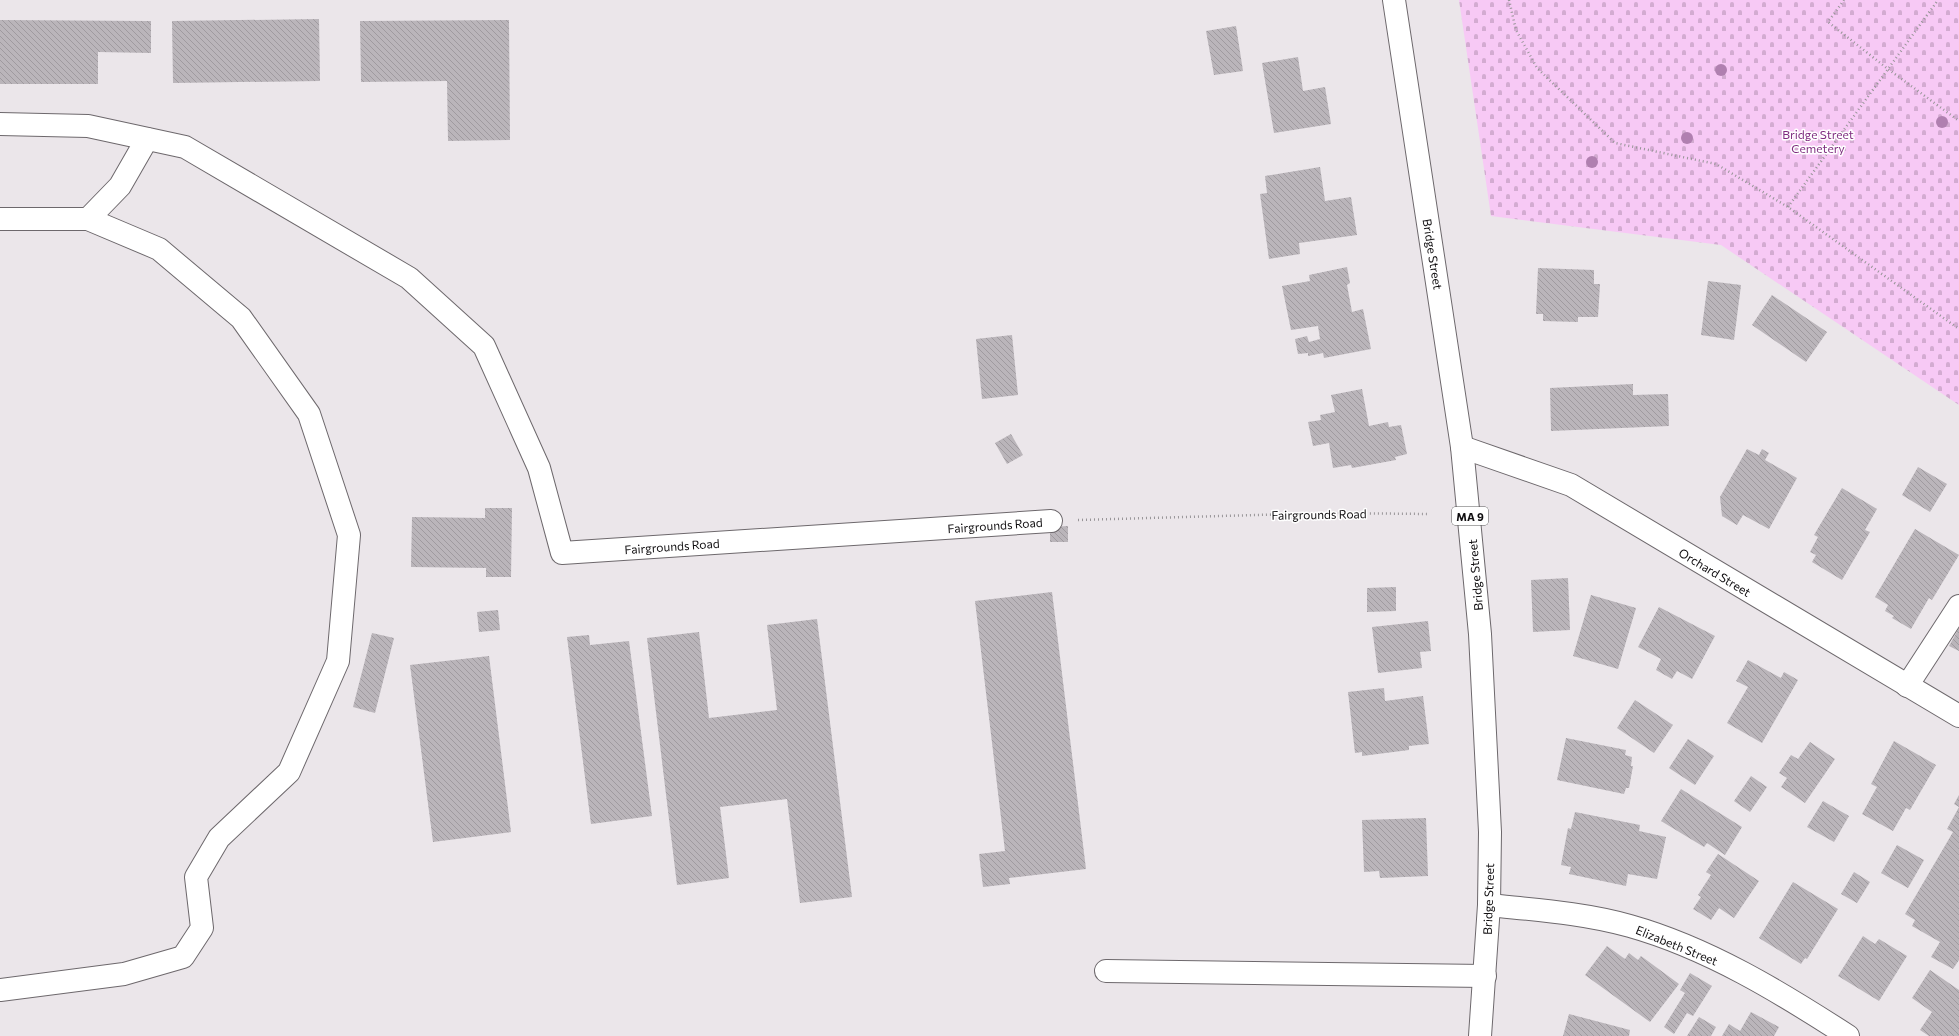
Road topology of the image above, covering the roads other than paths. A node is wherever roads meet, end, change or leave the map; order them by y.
1 (1394, 0) edge
2 (0, 124) edge
3 (146, 139) junction
4 (0, 219) edge
5 (88, 219) junction
6 (1462, 447) junction
7 (1051, 521) road end
8 (1959, 606) edge
9 (1907, 686) junction
10 (1959, 716) edge
11 (1489, 905) junction
12 (1106, 971) dead end
13 (1485, 976) junction
14 (0, 990) edge
15 (1480, 1036) edge
16 (1848, 1036) edge

1 - 6 main road, Bridge Street / MA 9
2 - 3 main road
3 - 5 main road
3 - 7 main road, Fairgrounds Road
4 - 5 main road
5 - 14 main road
6 - 9 main road, Orchard Street
6 - 11 main road, Bridge Street / MA 9
8 - 9 main road
9 - 10 main road, Orchard Street
11 - 13 main road, Bridge Street / MA 9
11 - 16 main road, Elizabeth Street
12 - 13 main road
13 - 15 main road, Bridge Street / MA 9

